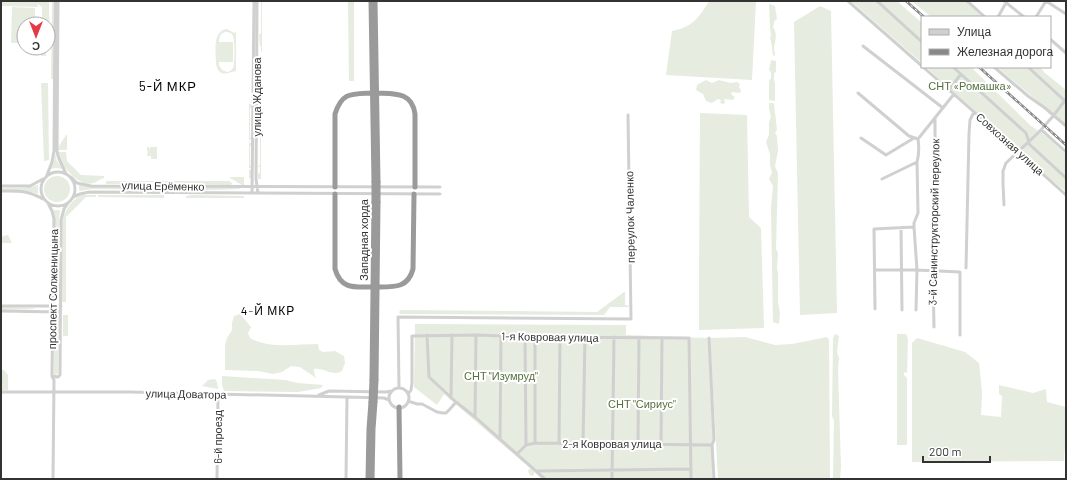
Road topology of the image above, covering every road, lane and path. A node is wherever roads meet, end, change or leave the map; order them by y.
1 (55, 1) edge
2 (58, 1) edge
3 (254, 1) edge
4 (257, 1) edge
5 (371, 1) edge
6 (375, 1) edge
7 (848, 1) edge
8 (877, 1) edge
9 (967, 1) edge
10 (1046, 1) edge
11 (1006, 2) edge
12 (1066, 14) edge
13 (985, 16) edge
14 (999, 16) edge
15 (1023, 16) edge
16 (1037, 16) edge
17 (1051, 40) edge
18 (921, 41) edge
19 (863, 46) dead end
20 (1066, 53) edge
21 (921, 66) edge
22 (923, 68) edge
23 (954, 68) edge
24 (995, 68) edge
25 (1029, 68) edge
26 (961, 74) junction
27 (949, 90) junction
28 (374, 93) junction
29 (858, 93) dead end
30 (954, 94) junction
31 (1065, 100) edge
32 (943, 108) junction
33 (974, 112) junction
34 (628, 115) dead end
35 (1054, 115) junction
36 (935, 118) junction
37 (1066, 126) edge
38 (1041, 130) junction
39 (861, 138) dead end
40 (916, 138) junction
41 (1028, 142) junction
42 (1018, 152) junction
43 (1066, 152) edge
44 (916, 162) junction
45 (66, 174) junction
46 (47, 175) junction
47 (71, 177) junction
48 (1066, 178) edge
49 (43, 179) junction
50 (882, 179) dead end
51 (1, 186) edge
52 (239, 187) junction
53 (252, 187) junction
54 (257, 187) junction
55 (335, 187) junction
56 (414, 187) junction
57 (440, 188) dead end
58 (1, 191) edge
59 (252, 193) junction
60 (239, 194) junction
61 (258, 194) junction
62 (335, 194) junction
63 (414, 194) junction
64 (440, 194) dead end
65 (1066, 195) edge
66 (73, 197) junction
67 (44, 200) junction
68 (48, 203) junction
69 (68, 203) junction
70 (1004, 205) dead end
71 (914, 227) junction
72 (901, 228) junction
73 (966, 268) dead end
74 (875, 270) junction
75 (901, 270) junction
76 (917, 270) junction
77 (935, 271) junction
78 (375, 287) junction
79 (53, 291) junction
80 (60, 291) junction
81 (1, 306) edge
82 (36, 306) junction
83 (52, 306) junction
84 (60, 306) junction
85 (875, 309) dead end
86 (902, 310) dead end
87 (916, 310) dead end
88 (1, 311) edge
89 (36, 312) junction
90 (52, 312) junction
91 (60, 312) junction
92 (934, 327) dead end
93 (427, 335) junction
94 (452, 335) junction
95 (476, 335) junction
96 (960, 335) dead end
97 (501, 336) junction
98 (525, 336) junction
99 (535, 337) junction
100 (560, 337) junction
101 (585, 337) junction
102 (614, 338) junction
103 (638, 338) junction
104 (662, 338) junction
105 (709, 338) dead end
106 (52, 376) junction
107 (59, 376) junction
108 (54, 380) junction
109 (398, 388) junction
110 (392, 391) junction
111 (1, 392) edge
112 (54, 392) junction
113 (218, 394) junction
114 (408, 394) junction
115 (317, 396) junction
116 (347, 396) junction
117 (451, 398) junction
118 (389, 400) junction
119 (408, 401) junction
120 (373, 402) junction
121 (456, 402) junction
122 (400, 407) junction
123 (475, 417) junction
124 (500, 439) junction
125 (535, 443) junction
126 (559, 443) junction
127 (583, 444) junction
128 (612, 444) junction
129 (638, 444) junction
130 (661, 444) junction
131 (526, 445) junction
132 (690, 445) junction
133 (712, 445) junction
134 (517, 454) junction
135 (612, 469) junction
136 (691, 469) junction
137 (536, 471) junction
138 (54, 479) edge
139 (218, 479) edge
140 (346, 479) edge
141 (368, 479) edge
142 (372, 479) edge
143 (400, 479) edge
144 (545, 479) edge
145 (612, 479) edge
146 (691, 479) edge
147 (714, 479) edge

1 - 46 street
2 - 45 street
3 - 53 street, улица Жданова
4 - 54 street, улица Жданова
5 - 28 highway, Западная хорда
6 - 28 highway, Западная хорда
7 - 21 street, Совхозная улица
8 - 18 street
9 - 13 street
10 - 12 street
10 - 16 street
11 - 14 street
11 - 15 street
17 - 20 street
19 - 32 street
22 - 27 street, Совхозная улица
23 - 26 street
24 - 35 street
25 - 31 street
26 - 27 street
26 - 41 street
27 - 30 street, Совхозная улица
28 - 55 highway
28 - 56 highway
28 - 78 highway, Западная хорда, bridge
29 - 40 street
30 - 32 street
30 - 33 street, Совхозная улица
31 - 35 street
32 - 36 street
33 - 42 street, Совхозная улица
33 - 73 street
34 - 109 street, переулок Чаленко
35 - 37 street
35 - 38 street
36 - 40 street
36 - 77 street, 3-й Санинструкторский переулок
38 - 41 street
38 - 43 street
39 - 40 street
40 - 44 street
41 - 42 street
41 - 48 street
42 - 65 street, Совхозная улица
42 - 70 street
44 - 50 street
44 - 71 street
45 - 46 street
45 - 47 street
46 - 49 street
47 - 52 street, улица Ерёменко
47 - 66 street
49 - 51 street
49 - 67 street
52 - 53 street, улица Ерёменко
52 - 60 street
53 - 54 street, улица Ерёменко
53 - 59 street, улица Жданова
54 - 55 street, улица Ерёменко
54 - 61 street, улица Жданова
55 - 56 street, улица Ерёменко
56 - 57 street, улица Ерёменко
58 - 67 street
59 - 60 street, улица Ерёменко
59 - 61 street, улица Ерёменко
60 - 66 street, улица Ерёменко
61 - 62 street, улица Ерёменко
62 - 63 street, улица Ерёменко
62 - 78 highway
63 - 64 street, улица Ерёменко
63 - 78 highway
66 - 69 street
67 - 68 street
68 - 69 street
68 - 79 street, проспект Солженицына
69 - 80 street, проспект Солженицына
71 - 72 street
71 - 76 street
72 - 74 street
72 - 75 street
74 - 75 street
74 - 85 street
75 - 76 street
75 - 86 street
76 - 77 street
76 - 87 street
77 - 92 street, 3-й Санинструкторский переулок
77 - 96 street
78 - 120 highway, Западная хорда, bridge
79 - 80 street
79 - 83 street, проспект Солженицына
80 - 84 street, проспект Солженицына
81 - 82 street
82 - 83 street
82 - 89 street
83 - 84 street
83 - 90 street, проспект Солженицына
84 - 91 street, проспект Солженицына
88 - 89 street
89 - 90 street
90 - 91 street
90 - 106 street, проспект Солженицына
91 - 107 street, проспект Солженицына
93 - 94 street, 1-я Ковровая улица
93 - 114 street, 1-я Ковровая улица
93 - 117 street
94 - 95 street, 1-я Ковровая улица
94 - 117 street
95 - 97 street, 1-я Ковровая улица
95 - 123 street
97 - 98 street, 1-я Ковровая улица
97 - 124 street
98 - 99 street, 1-я Ковровая улица
98 - 131 street
99 - 100 street, 1-я Ковровая улица
99 - 125 street
100 - 101 street, 1-я Ковровая улица
100 - 126 street
101 - 102 street, 1-я Ковровая улица
101 - 127 street
102 - 103 street, 1-я Ковровая улица
102 - 128 street
103 - 104 street, 1-я Ковровая улица
103 - 129 street
104 - 130 street
104 - 132 street, 1-я Ковровая улица
105 - 133 street
106 - 107 street
106 - 108 street, проспект Солженицына
107 - 108 street
108 - 112 street, проспект Солженицына
109 - 110 street
109 - 114 street
110 - 115 street, улица Доватора
110 - 118 street
111 - 112 street, улица Доватора
112 - 113 street, улица Доватора
112 - 138 street
113 - 115 street, улица Доватора
113 - 139 street, 6-й проезд
114 - 119 street
115 - 116 street, улица Доватора
116 - 118 street, улица Доватора
116 - 140 street
117 - 121 street
118 - 122 street
119 - 121 street
119 - 122 street
120 - 141 highway, Западная хорда
120 - 142 highway, Западная хорда
121 - 123 street
122 - 143 highway
123 - 124 street
124 - 134 street
125 - 126 street, 2-я Ковровая улица
125 - 131 street, 2-я Ковровая улица
126 - 127 street, 2-я Ковровая улица
127 - 128 street, 2-я Ковровая улица
128 - 129 street, 2-я Ковровая улица
128 - 135 street
129 - 130 street, 2-я Ковровая улица
130 - 132 street, 2-я Ковровая улица
131 - 134 street
132 - 133 street, 2-я Ковровая улица
132 - 136 street
133 - 147 street
134 - 137 street
135 - 136 street
135 - 137 street
135 - 145 street
136 - 146 street
137 - 144 street

